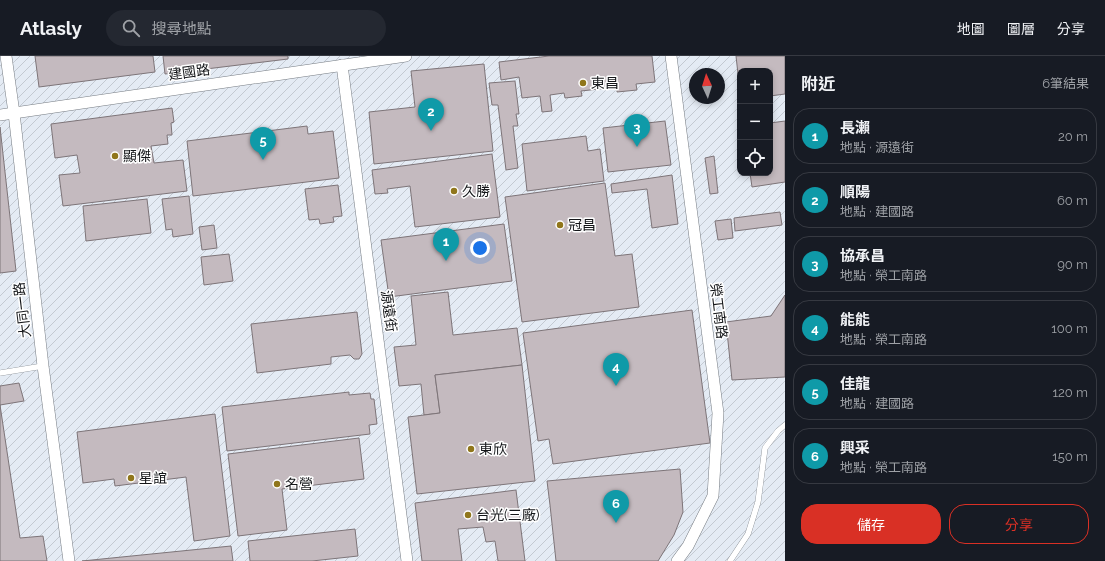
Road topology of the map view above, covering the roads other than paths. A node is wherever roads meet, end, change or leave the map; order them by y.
1 (6, 56) edge
2 (406, 56) edge
3 (671, 56) edge
4 (342, 65) junction
5 (14, 113) junction
6 (0, 115) edge
7 (43, 366) junction
8 (0, 373) edge
9 (785, 425) edge
10 (69, 561) edge
11 (407, 561) edge
12 (677, 561) edge
13 (730, 561) edge

1 - 5 street, 大同一路
2 - 4 street, 建國路
3 - 12 street, 榮工南路
4 - 5 street, 建國路
4 - 11 street, 源遠街
5 - 6 street, 建國路
5 - 7 street, 大同一路
7 - 8 lane
7 - 10 street, 大同一路
9 - 13 lane

